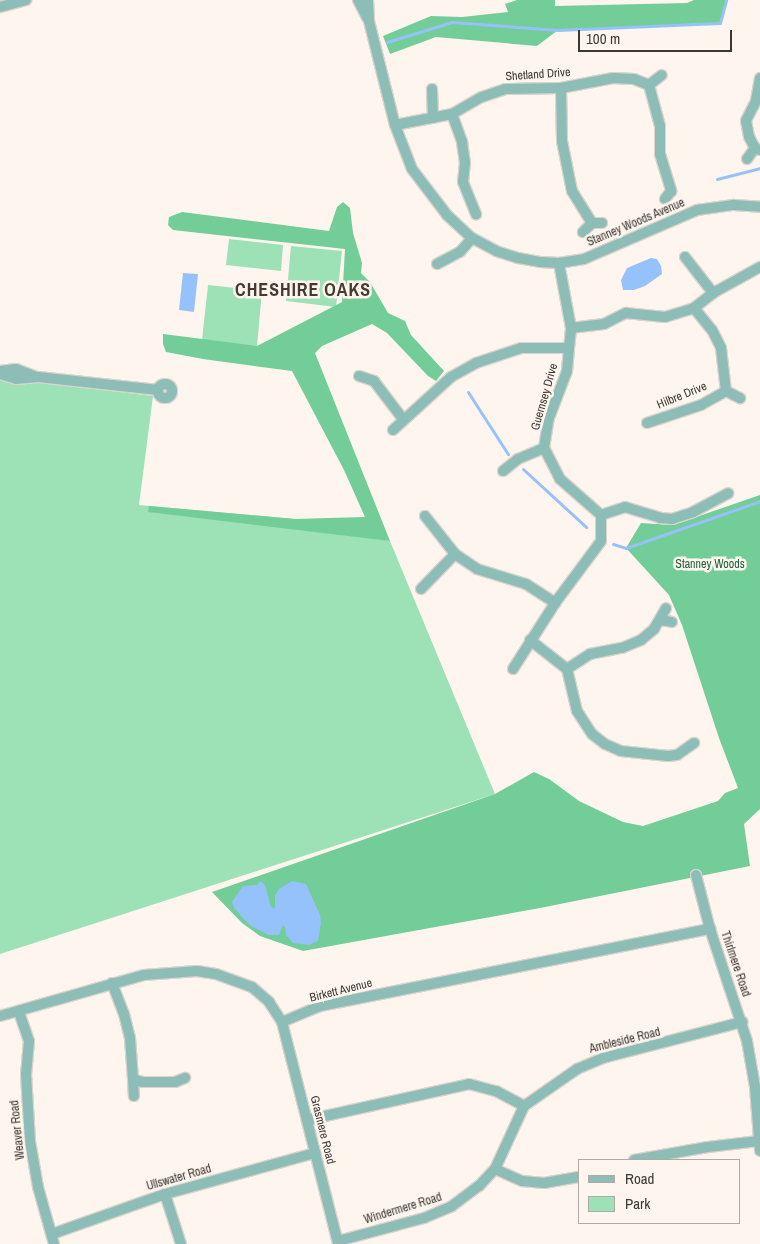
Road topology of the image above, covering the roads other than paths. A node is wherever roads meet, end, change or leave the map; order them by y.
1 (26, 0) edge
2 (358, 0) edge
3 (368, 0) edge
4 (0, 8) edge
5 (369, 21) junction
6 (662, 75) dead end
7 (760, 78) edge
8 (650, 85) junction
9 (561, 88) junction
10 (432, 89) dead end
11 (452, 114) junction
12 (433, 118) junction
13 (395, 126) junction
14 (758, 149) edge
15 (747, 159) dead end
16 (682, 192) dead end
17 (760, 207) edge
18 (476, 214) dead end
19 (583, 232) dead end
20 (472, 238) junction
21 (685, 257) dead end
22 (559, 263) junction
23 (437, 264) dead end
24 (760, 267) edge
25 (713, 292) junction
26 (694, 308) junction
27 (571, 328) junction
28 (569, 348) junction
29 (0, 373) edge
30 (366, 374) dead end
31 (158, 390) dead end
32 (726, 391) junction
33 (740, 398) dead end
34 (403, 419) junction
35 (647, 424) dead end
36 (393, 430) dead end
37 (544, 448) junction
38 (503, 471) dead end
39 (728, 494) dead end
40 (601, 515) junction
41 (425, 516) dead end
42 (454, 554) junction
43 (421, 589) dead end
44 (555, 603) junction
45 (666, 608) dead end
46 (660, 620) junction
47 (672, 622) dead end
48 (530, 640) junction
49 (513, 669) dead end
50 (567, 669) junction
51 (694, 743) dead end
52 (696, 875) dead end
53 (710, 929) junction
54 (112, 983) junction
55 (20, 1012) junction
56 (0, 1016) edge
57 (282, 1022) junction
58 (742, 1022) junction
59 (185, 1078) dead end
60 (133, 1079) junction
61 (134, 1096) dead end
62 (524, 1106) junction
63 (307, 1120) junction
64 (759, 1146) edge
65 (315, 1153) junction
66 (640, 1159) edge
67 (495, 1169) junction
68 (578, 1177) edge
69 (166, 1194) junction
70 (53, 1239) edge
71 (338, 1243) edge
72 (181, 1244) edge

1 - 4 street
2 - 5 street, Stanney Woods Avenue
3 - 5 street, Stanney Woods Avenue
5 - 13 street, Stanney Woods Avenue
6 - 8 street
7 - 14 street
8 - 9 street, Shetland Drive
8 - 16 street
9 - 11 street, Shetland Drive
9 - 19 street
10 - 12 street
11 - 12 street, Shetland Drive
11 - 18 street
12 - 13 street, Shetland Drive
13 - 20 street, Stanney Woods Avenue
14 - 15 street
17 - 22 street, Stanney Woods Avenue
20 - 22 street, Stanney Woods Avenue
20 - 23 street
21 - 25 street
22 - 27 street, Guernsey Drive
24 - 25 street
25 - 26 street
26 - 27 street
26 - 32 street, Hilbre Drive
27 - 28 street, Guernsey Drive
28 - 34 street
28 - 37 street, Guernsey Drive
29 - 31 street
30 - 34 street
32 - 33 street, Hilbre Drive
32 - 35 street, Hilbre Drive
34 - 36 street
37 - 38 street
37 - 40 street, Guernsey Drive
39 - 40 street
40 - 44 street
41 - 42 street
42 - 43 street
42 - 44 street
44 - 48 street
45 - 46 street
46 - 47 street
46 - 50 street
48 - 49 street
48 - 50 street
50 - 51 street
52 - 53 street, Thirlmere Road
53 - 57 street, Birkett Avenue
53 - 58 street, Thirlmere Road
54 - 55 street
54 - 57 street
54 - 60 street
55 - 56 street
55 - 70 street, Weaver Road
57 - 63 street, Grasmere Road
58 - 62 street, Ambleside Road
58 - 64 street, Thirlmere Road
59 - 60 street
60 - 61 street
62 - 63 street
62 - 67 street, Ambleside Road
63 - 65 street, Grasmere Road
64 - 66 street
65 - 69 street, Ullswater Road
65 - 71 street, Grasmere Road
67 - 68 street
67 - 71 street, Windermere Road
69 - 70 street, Ullswater Road
69 - 72 street

